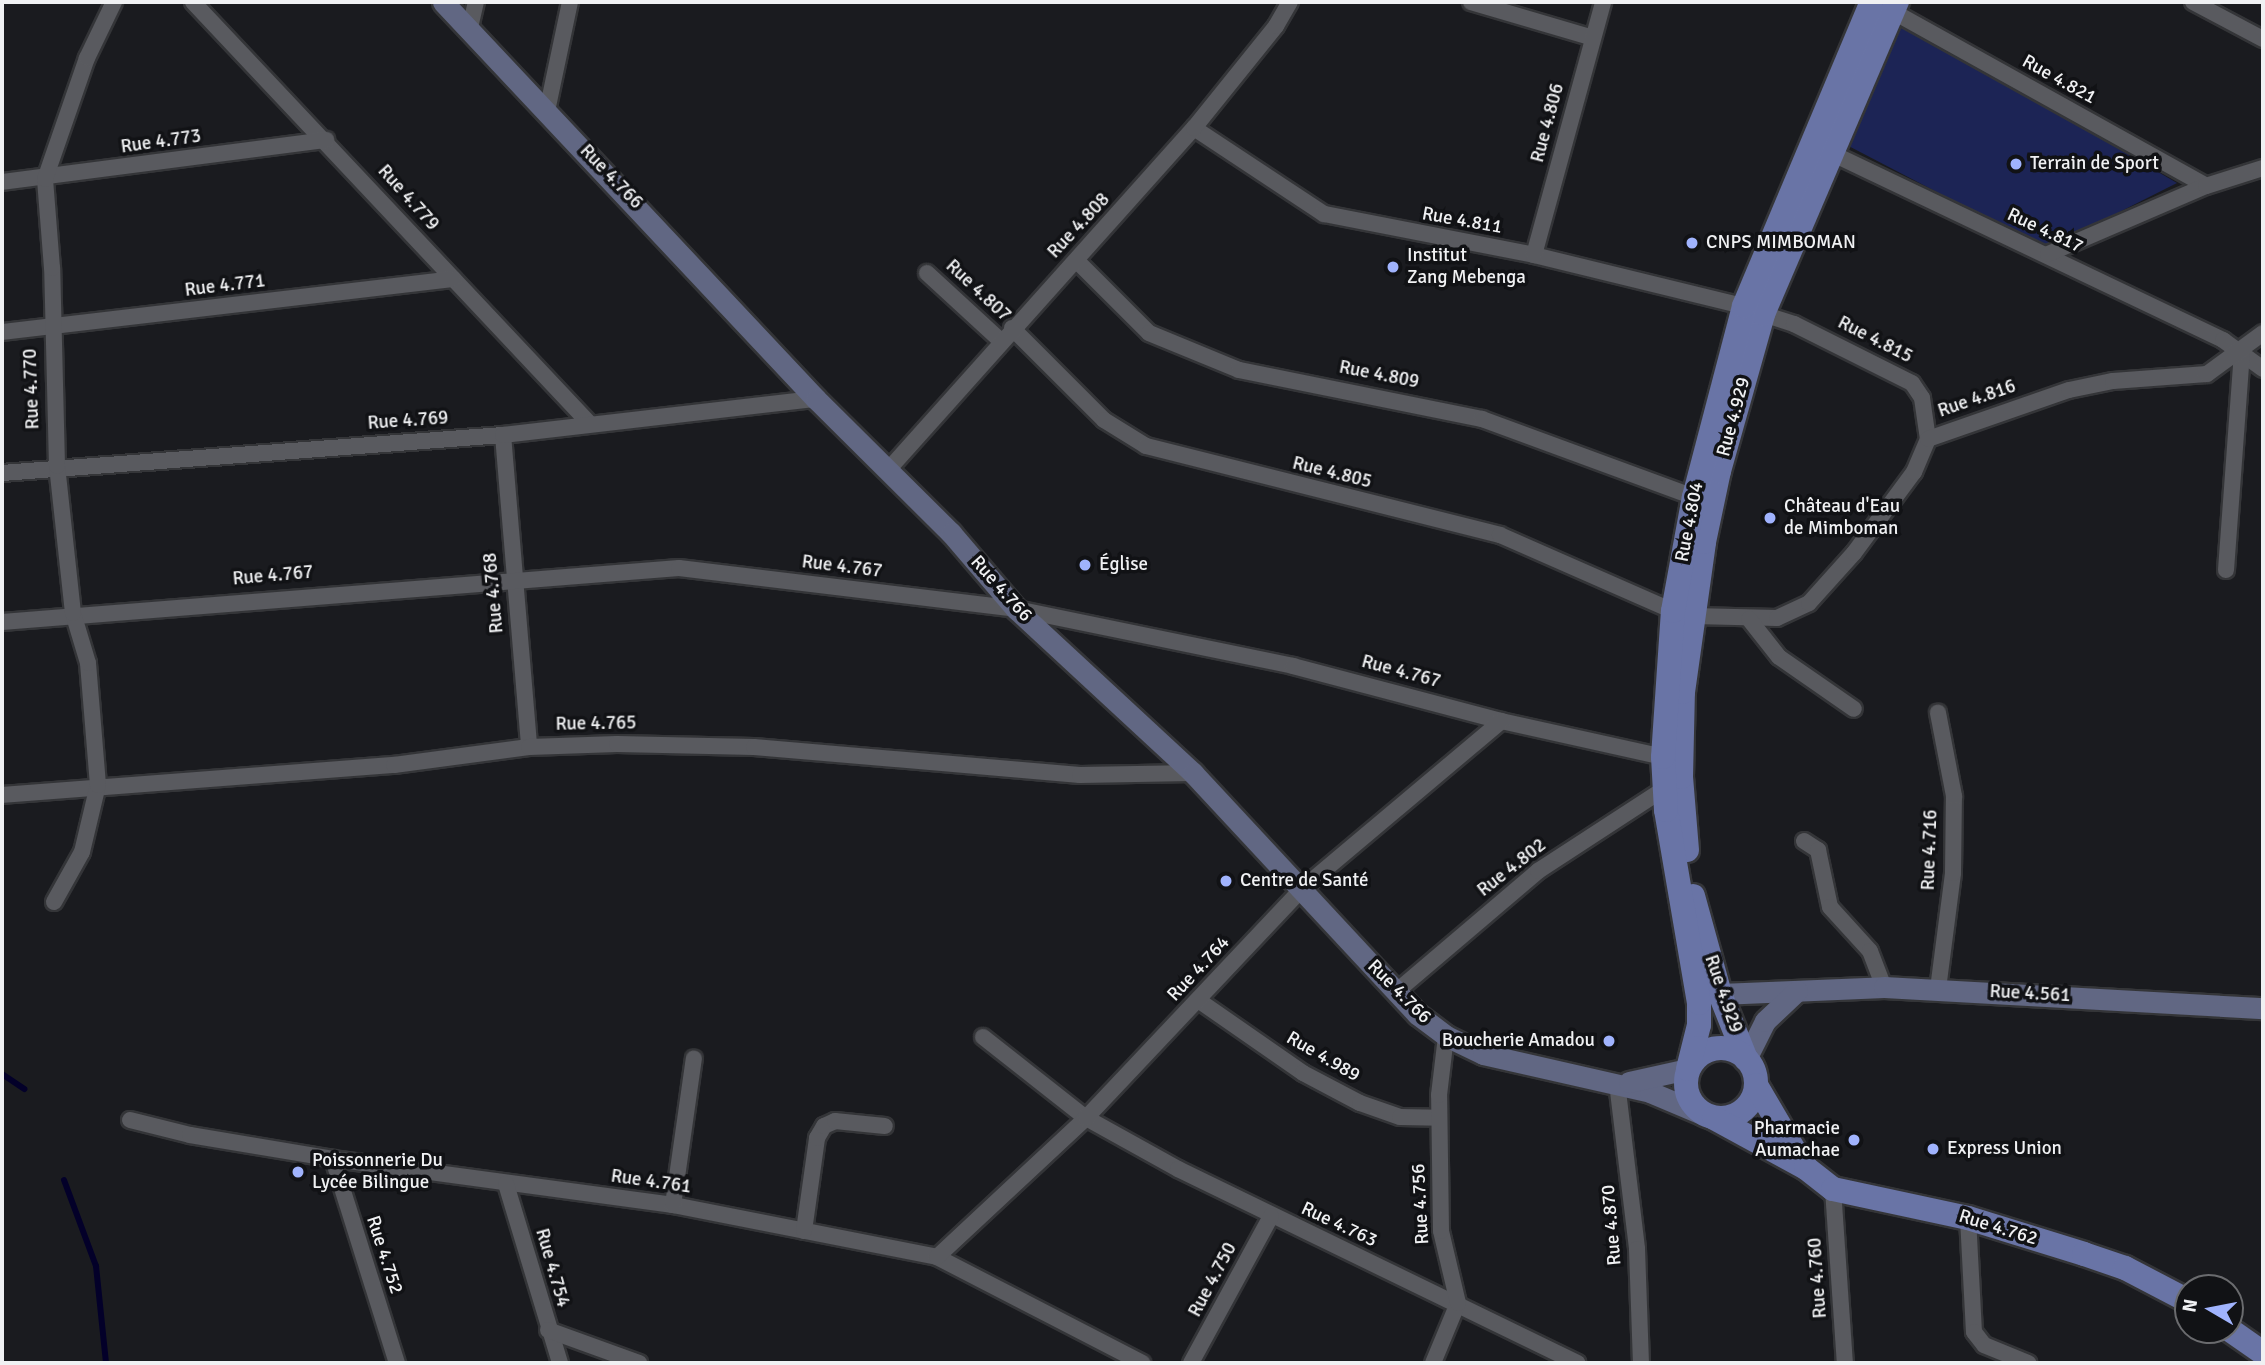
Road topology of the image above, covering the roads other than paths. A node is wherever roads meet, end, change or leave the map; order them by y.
1 (114, 2) edge
2 (193, 2) edge
3 (443, 2) edge
4 (476, 2) edge
5 (570, 2) edge
6 (1290, 2) edge
7 (1471, 2) edge
8 (1603, 2) edge
9 (2193, 2) edge
10 (1887, 5) edge
11 (469, 32) junction
12 (1593, 38) junction
13 (2263, 39) edge
14 (547, 111) junction
15 (1194, 128) junction
16 (327, 140) junction
17 (1829, 152) junction
18 (2263, 168) edge
19 (45, 179) junction
20 (2, 181) edge
21 (2206, 186) junction
22 (2048, 254) junction
23 (1534, 255) junction
24 (1078, 262) junction
25 (927, 273) dead end
26 (453, 279) junction
27 (1754, 310) junction
28 (51, 328) junction
29 (1012, 328) junction
30 (2, 332) edge
31 (2263, 333) edge
32 (1001, 341) junction
33 (2242, 351) junction
34 (2263, 369) edge
35 (816, 399) junction
36 (590, 424) junction
37 (503, 435) junction
38 (1928, 439) junction
39 (57, 466) junction
40 (888, 470) junction
41 (2, 473) edge
42 (1694, 497) junction
43 (2226, 570) dead end
44 (514, 578) junction
45 (1016, 609) junction
46 (73, 613) junction
47 (1683, 613) junction
48 (1749, 619) junction
49 (2, 622) edge
50 (1854, 709) dead end
51 (1938, 713) dead end
52 (1501, 721) junction
53 (528, 747) junction
54 (1663, 757) junction
55 (1193, 773) junction
56 (98, 785) junction
57 (1664, 789) junction
58 (2, 795) edge
59 (1804, 841) dead end
60 (1303, 888) junction
61 (54, 902) dead end
62 (1884, 987) junction
63 (1938, 989) junction
64 (1797, 991) junction
65 (1396, 992) junction
66 (1720, 994) junction
67 (1198, 1000) junction
68 (2263, 1008) edge
69 (1446, 1036) junction
70 (983, 1037) dead end
71 (694, 1058) dead end
72 (1746, 1059) junction
73 (1688, 1069) junction
74 (1617, 1083) junction
75 (1756, 1085) junction
76 (1708, 1116) junction
77 (1086, 1118) junction
78 (1439, 1118) junction
79 (130, 1120) dead end
80 (885, 1126) dead end
81 (333, 1159) junction
82 (1806, 1168) junction
83 (506, 1184) junction
84 (1833, 1189) junction
85 (673, 1205) junction
86 (1271, 1216) junction
87 (1968, 1218) junction
88 (804, 1231) junction
89 (937, 1257) junction
90 (2174, 1294) edge
91 (1458, 1303) junction
92 (548, 1330) junction
93 (2244, 1340) edge
94 (2263, 1353) edge
95 (397, 1363) edge
96 (560, 1363) edge
97 (639, 1363) edge
98 (1142, 1363) edge
99 (1191, 1363) edge
100 (1433, 1363) edge
101 (1577, 1363) edge
102 (1641, 1363) edge
103 (1844, 1363) edge
104 (2028, 1363) edge

1 - 19 street, Rue 4.770
2 - 16 street, Rue 4.779
3 - 11 street, Rue 4.766
4 - 11 street
5 - 14 street
6 - 15 street, Rue 4.808
7 - 12 street
8 - 12 street, Rue 4.806
9 - 13 street
10 - 17 main road, Rue 4.929
10 - 21 street, Rue 4.821
10 - 27 main road, Rue 4.804
11 - 14 street, Rue 4.766
12 - 23 street, Rue 4.806
14 - 35 street, Rue 4.766
15 - 23 street, Rue 4.811
15 - 24 street, Rue 4.808
16 - 19 street, Rue 4.773
16 - 26 street, Rue 4.779
17 - 22 street, Rue 4.817
17 - 27 main road, Rue 4.929
18 - 21 street
19 - 20 street, Rue 4.773
19 - 28 street, Rue 4.770
21 - 22 street
22 - 33 street, Rue 4.817
23 - 27 street, Rue 4.811
24 - 29 street, Rue 4.808
24 - 42 street, Rue 4.809
25 - 32 street, Rue 4.807
26 - 28 street, Rue 4.771
26 - 36 street, Rue 4.779
27 - 38 street, Rue 4.815
27 - 42 main road, Rue 4.804
27 - 47 main road, Rue 4.929
28 - 30 street, Rue 4.771
28 - 39 street, Rue 4.770
29 - 32 street, Rue 4.808
29 - 47 street, Rue 4.805
31 - 33 street, Rue 4.816
32 - 40 street, Rue 4.808
33 - 34 street, Rue 4.817
33 - 38 street, Rue 4.816
33 - 43 street
35 - 36 street, Rue 4.769
35 - 40 street, Rue 4.766
36 - 37 street, Rue 4.769
37 - 39 street, Rue 4.769
37 - 44 street, Rue 4.768
38 - 48 street, Rue 4.816
39 - 41 street, Rue 4.769
39 - 46 street, Rue 4.770
40 - 45 street, Rue 4.766
42 - 47 main road, Rue 4.804
44 - 45 street, Rue 4.767
44 - 46 street, Rue 4.767
44 - 53 street, Rue 4.768
45 - 52 street, Rue 4.767
45 - 55 street, Rue 4.766
46 - 49 street, Rue 4.767
46 - 56 street, Rue 4.770
47 - 48 street, Rue 4.816
47 - 54 main road, Rue 4.804
47 - 66 main road, Rue 4.929
48 - 50 street
51 - 63 street, Rue 4.716
52 - 54 street, Rue 4.767
52 - 60 street, Rue 4.764
53 - 55 street, Rue 4.765
53 - 56 street, Rue 4.765
54 - 57 main road, Rue 4.804
55 - 60 street, Rue 4.766
56 - 58 street, Rue 4.765
56 - 61 street, Rue 4.770
57 - 65 street, Rue 4.802
57 - 73 main road, Rue 4.804
59 - 62 street
60 - 65 street, Rue 4.766
60 - 67 street, Rue 4.764
62 - 63 street, Rue 4.561
62 - 64 street, Rue 4.561
63 - 68 street, Rue 4.561
64 - 66 street, Rue 4.561
64 - 72 street
65 - 69 street, Rue 4.766
66 - 72 main road, Rue 4.929
67 - 77 street, Rue 4.764
67 - 78 street, Rue 4.989
69 - 74 street, Rue 4.766
69 - 78 street, Rue 4.756
70 - 77 street, Rue 4.763
71 - 85 street
72 - 73 main road
72 - 75 main road
73 - 74 street, Rue 4.766
73 - 76 main road
74 - 76 street, Rue 4.766
74 - 102 street, Rue 4.870
75 - 76 main road
75 - 82 main road
76 - 82 main road
77 - 86 street, Rue 4.763
77 - 89 street, Rue 4.764
78 - 91 street, Rue 4.756
79 - 81 street, Rue 4.761
80 - 88 street
81 - 83 street, Rue 4.761
81 - 95 street, Rue 4.752
82 - 84 main road, Rue 4.762
83 - 85 street, Rue 4.761
83 - 92 street, Rue 4.754
84 - 87 main road, Rue 4.762
84 - 103 street, Rue 4.760
85 - 88 street, Rue 4.761
86 - 91 street, Rue 4.763
86 - 99 street, Rue 4.750
87 - 90 main road, Rue 4.762
87 - 104 street
88 - 89 street, Rue 4.761
89 - 98 street, Rue 4.761
91 - 100 street
91 - 101 street, Rue 4.763
92 - 96 street, Rue 4.754
92 - 97 street
93 - 94 main road

